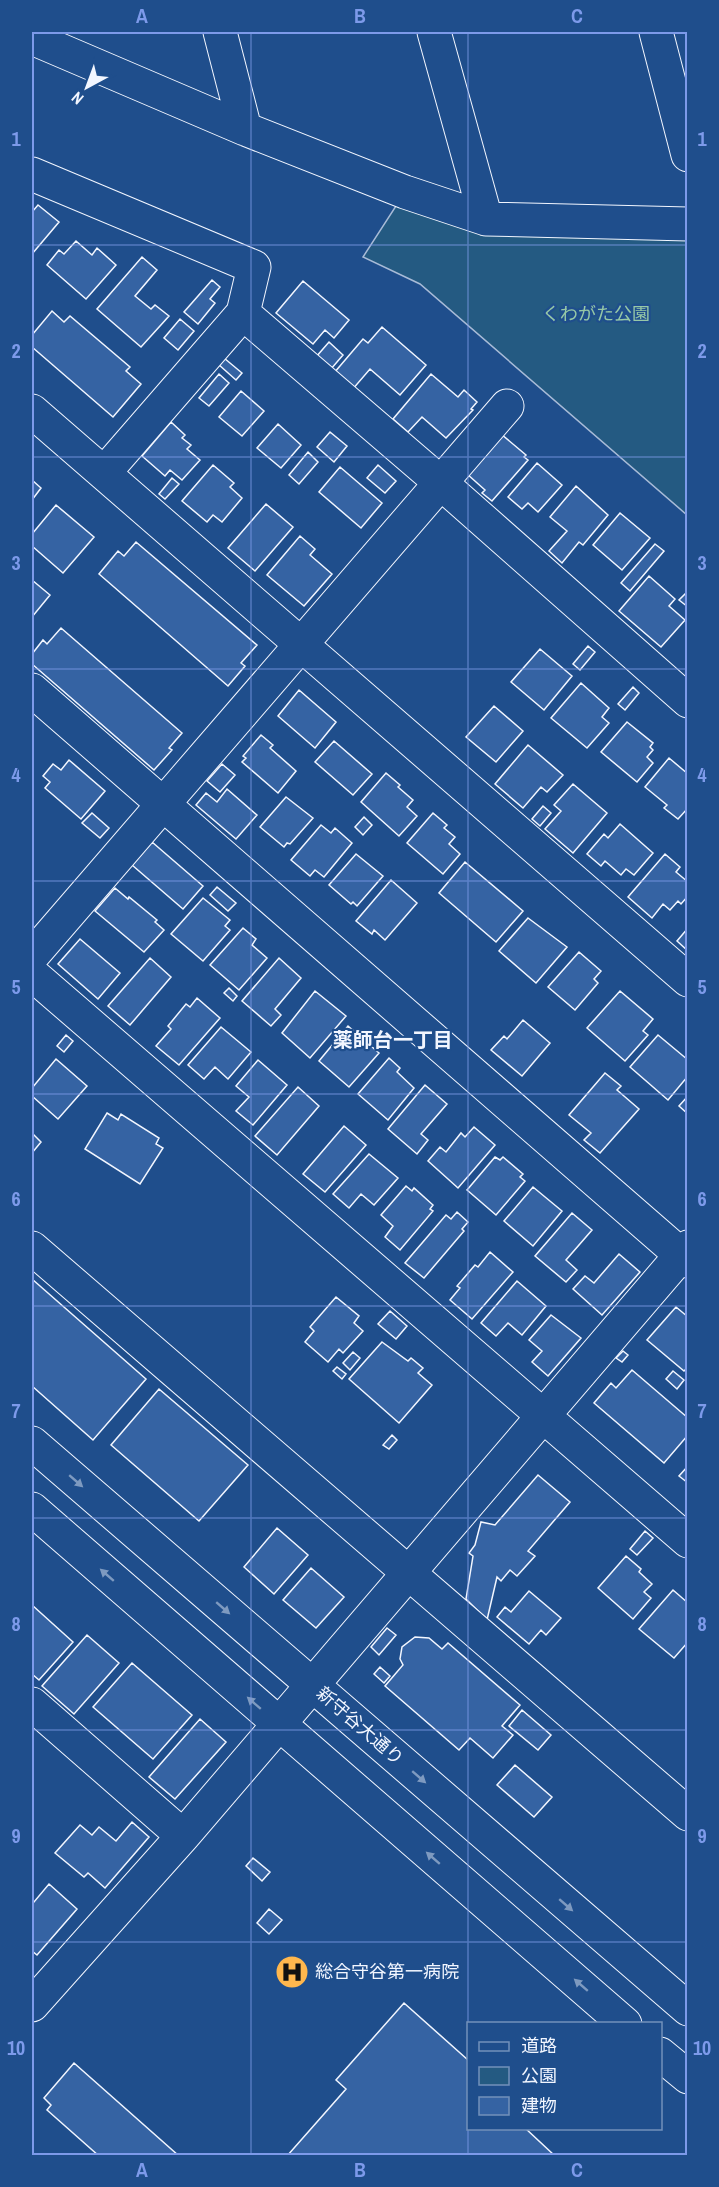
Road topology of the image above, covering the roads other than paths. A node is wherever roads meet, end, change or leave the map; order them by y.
1 (220, 32) edge
2 (434, 32) edge
3 (656, 32) edge
4 (32, 38) edge
5 (244, 129) junction
6 (687, 155) edge
7 (32, 174) edge
8 (486, 219) junction
9 (687, 224) edge
10 (243, 313) junction
11 (507, 406) dead end
12 (32, 411) edge
13 (104, 473) junction
14 (441, 483) junction
15 (302, 644) junction
16 (32, 690) edge
17 (687, 701) edge
18 (162, 804) junction
19 (32, 956) edge
20 (32, 974) edge
21 (687, 980) edge
22 (32, 1248) edge
23 (685, 1254) edge
24 (541, 1415) junction
25 (32, 1443) edge
26 (32, 1509) edge
27 (687, 1541) edge
28 (407, 1574) junction
29 (312, 1685) junction
30 (32, 1704) edge
31 (279, 1725) junction
32 (687, 1814) edge
33 (183, 1836) junction
34 (35, 1994) edge
35 (687, 2010) edge
36 (623, 2022) edge
37 (662, 2056) edge
38 (687, 2077) edge

1 - 5 street
2 - 8 street
3 - 6 street
4 - 5 street
5 - 8 street
7 - 10 street
8 - 9 street
10 - 13 street
10 - 14 street
11 - 14 street
12 - 13 street
13 - 15 street
14 - 15 street
14 - 17 street
15 - 18 street
15 - 21 street
16 - 18 street
18 - 19 street
18 - 23 street
20 - 24 street
22 - 28 street
23 - 24 street
24 - 27 street
24 - 28 street
25 -> 29 street, 新守谷大通り
31 -> 26 street
28 - 29 street
28 - 32 street
29 - 31 street
29 -> 35 street, 新守谷大通り
30 - 33 street
31 - 33 street
36 -> 31 street
33 - 34 street
37 - 38 street

